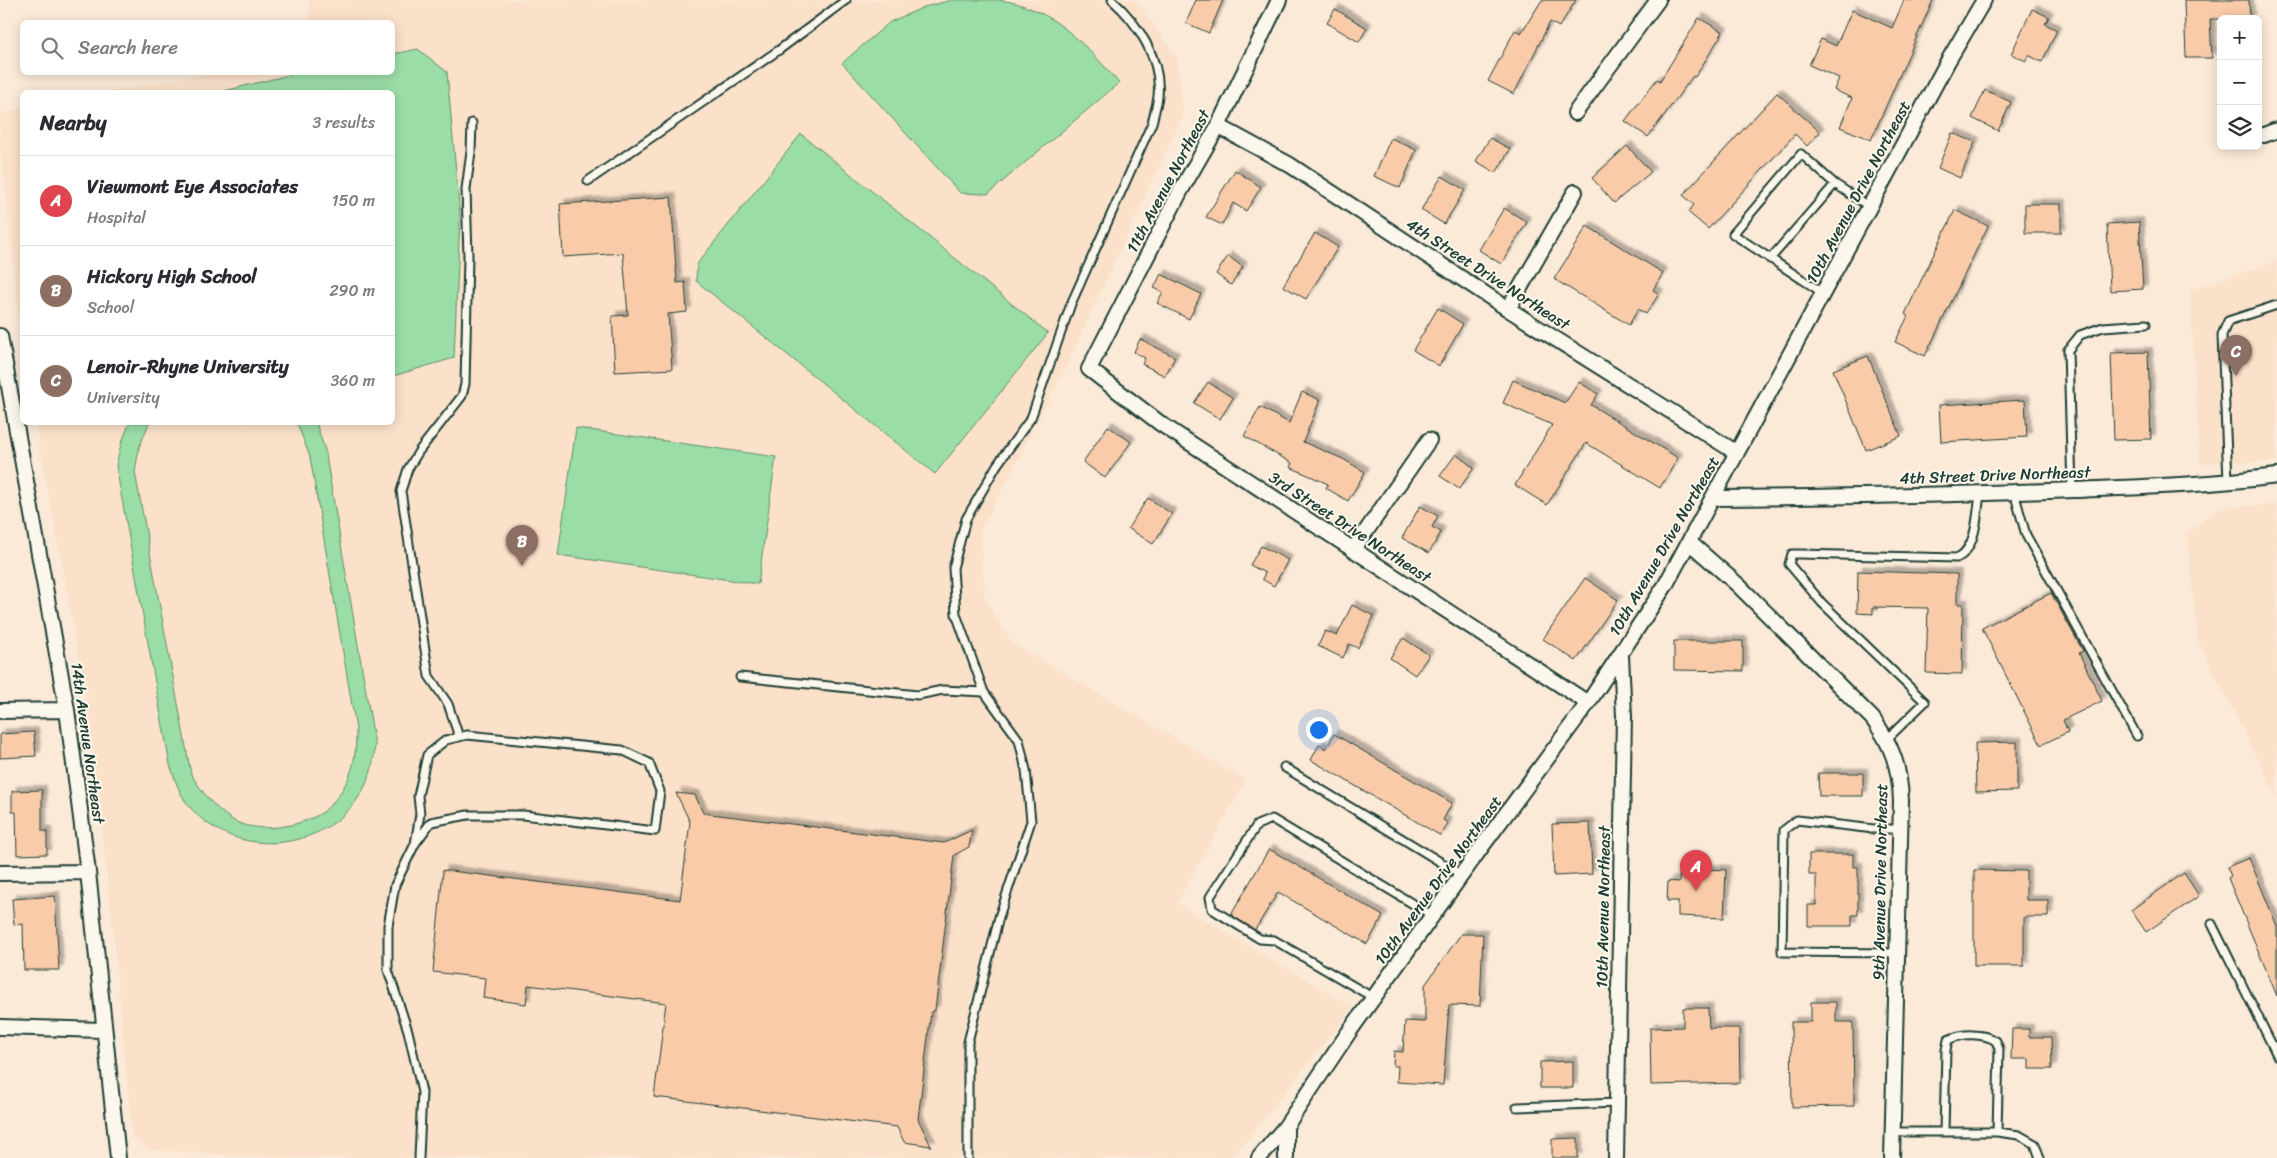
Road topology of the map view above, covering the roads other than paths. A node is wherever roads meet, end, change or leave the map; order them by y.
1 (846, 0) edge
2 (1112, 0) edge
3 (1279, 0) edge
4 (1658, 0) edge
5 (1984, 0) edge
6 (1575, 113) dead end
7 (472, 123) dead end
8 (1218, 126) junction
9 (588, 181) dead end
10 (1835, 184) junction
11 (1575, 192) dead end
12 (1870, 208) junction
13 (1770, 258) junction
14 (1823, 293) junction
15 (2277, 305) edge
16 (1508, 308) junction
17 (2146, 324) dead end
18 (0, 336) edge
19 (3, 371) edge
20 (1097, 375) joint
21 (1429, 440) dead end
22 (1737, 454) junction
23 (2277, 476) edge
24 (2228, 481) junction
25 (2072, 490) junction
26 (2014, 492) junction
27 (1980, 494) junction
28 (1713, 498) junction
29 (1689, 542) junction
30 (1353, 550) junction
31 (1621, 656) junction
32 (740, 677) dead end
33 (984, 692) junction
34 (1588, 703) junction
35 (67, 710) junction
36 (0, 711) edge
37 (2137, 736) dead end
38 (459, 737) junction
39 (1887, 739) junction
40 (1284, 766) dead end
41 (1900, 829) junction
42 (415, 844) junction
43 (88, 872) junction
44 (0, 873) edge
45 (1462, 875) junction
46 (1434, 916) junction
47 (2212, 924) dead end
48 (1896, 953) junction
49 (1374, 998) junction
50 (0, 1027) edge
51 (103, 1030) junction
52 (2277, 1055) edge
53 (1617, 1103) junction
54 (1517, 1107) dead end
55 (1286, 1126) junction
56 (1893, 1132) junction
57 (1944, 1132) junction
58 (1997, 1132) junction
59 (118, 1158) edge
60 (419, 1158) edge
61 (968, 1158) edge
62 (1259, 1158) edge
63 (1286, 1158) edge
64 (1616, 1158) edge
65 (1892, 1158) edge
66 (2040, 1158) edge

1 - 9 lane
2 - 33 lane
3 - 8 street, 11th Avenue Northeast
4 - 6 street
5 - 12 street, 10th Avenue Drive Northeast
7 - 38 lane
8 - 16 street, 4th Street Drive Northeast
8 - 20 street, 11th Avenue Northeast
10 - 12 lane
10 - 13 lane
10 - 13 lane
11 - 16 street
12 - 14 street, 10th Avenue Drive Northeast
13 - 14 lane
14 - 22 street, 10th Avenue Drive Northeast
15 - 24 lane
16 - 22 street, 4th Street Drive Northeast
17 - 25 lane
18 - 19 street, 14th Avenue Northeast
19 - 35 street, 14th Avenue Northeast
20 - 30 street, 3rd Street Drive Northeast
21 - 30 street
22 - 28 street, 10th Avenue Drive Northeast
23 - 24 street, 4th Street Drive Northeast
24 - 25 street, 4th Street Drive Northeast
25 - 26 street, 4th Street Drive Northeast
26 - 27 street, 4th Street Drive Northeast
26 - 37 lane
27 - 28 street, 4th Street Drive Northeast
27 - 39 lane
28 - 29 street, 10th Avenue Drive Northeast
29 - 31 street, 10th Avenue Drive Northeast
29 - 39 street, 9th Avenue Drive Northeast
30 - 34 street, 3rd Street Drive Northeast
31 - 34 street, 10th Avenue Drive Northeast
31 - 53 street, 10th Avenue Northeast
32 - 33 lane
33 - 61 lane
34 - 45 street, 10th Avenue Drive Northeast
35 - 36 street
35 - 43 street, 14th Avenue Northeast
38 - 42 lane
38 - 42 lane
39 - 41 street, 9th Avenue Drive Northeast
40 - 45 lane
41 - 48 street, 9th Avenue Drive Northeast
41 - 48 lane
42 - 60 lane
43 - 44 street
43 - 51 street, 14th Avenue Northeast
45 - 46 street, 10th Avenue Drive Northeast
46 - 49 street, 10th Avenue Drive Northeast
46 - 49 lane
47 - 52 lane
48 - 56 street, 9th Avenue Drive Northeast
49 - 55 street, 10th Avenue Drive Northeast
50 - 51 street
51 - 59 street, 14th Avenue Northeast
53 - 54 lane
53 - 64 street, 10th Avenue Northeast
55 - 62 street, 10th Avenue Drive Northeast
55 - 63 street
56 - 57 lane
56 - 65 street, 9th Avenue Drive Northeast
57 - 58 lane
57 - 58 lane
58 - 66 lane

